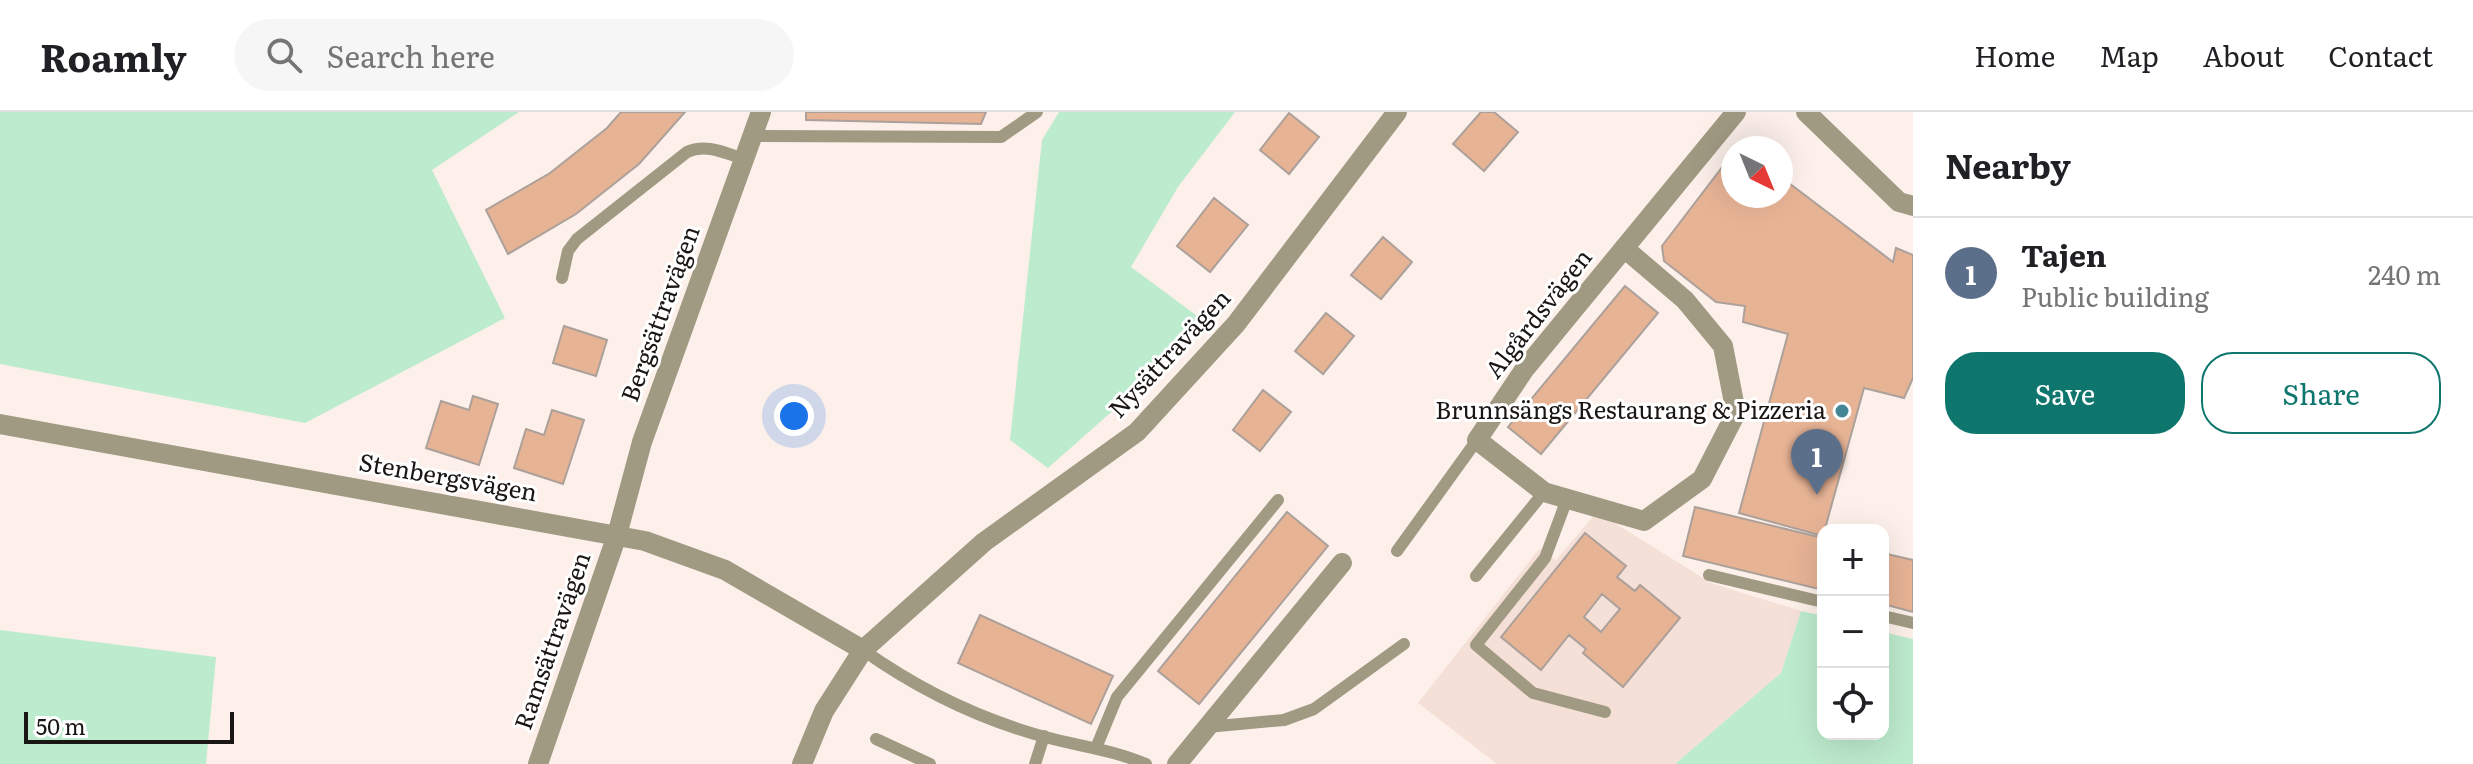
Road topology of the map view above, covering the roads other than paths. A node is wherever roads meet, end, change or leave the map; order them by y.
1 (761, 112) edge
2 (1037, 112) edge
3 (1397, 112) edge
4 (1736, 112) edge
5 (1806, 112) edge
6 (753, 136) junction
7 (744, 159) junction
8 (1913, 206) edge
9 (1624, 248) junction
10 (562, 278) dead end
11 (0, 424) edge
12 (1477, 440) junction
13 (1544, 492) junction
14 (1567, 499) junction
15 (1278, 500) dead end
16 (617, 535) junction
17 (1397, 551) dead end
18 (1342, 563) dead end
19 (1709, 575) dead end
20 (1476, 576) dead end
21 (1817, 601) edge
22 (1889, 617) edge
23 (1913, 623) edge
24 (1404, 644) dead end
25 (863, 650) junction
26 (1605, 712) dead end
27 (1207, 727) junction
28 (1044, 736) junction
29 (876, 739) dead end
30 (1096, 748) junction
31 (538, 764) edge
32 (802, 764) edge
33 (930, 764) edge
34 (1035, 764) edge
35 (1146, 764) edge
36 (1177, 764) edge

1 - 6 street, Bergsättravägen
2 - 6 lane
3 - 25 street, Nysättravägen
4 - 9 street, Algårdsvägen
5 - 8 street
6 - 7 street, Bergsättravägen
7 - 10 lane
7 - 16 street, Bergsättravägen
9 - 12 street, Algårdsvägen
9 - 14 street, Algårdsvägen
11 - 16 street, Stenbergsvägen
12 - 13 street, Algårdsvägen
12 - 17 lane
13 - 14 street, Algårdsvägen
13 - 20 lane
14 - 26 lane
15 - 30 lane
16 - 25 street, Stenbergsvägen
16 - 31 street, Ramsättravägen
18 - 27 street
19 - 21 lane
22 - 23 lane
24 - 27 lane
25 - 28 lane
25 - 32 street, Nysättravägen
27 - 36 street
28 - 30 lane
28 - 34 lane
29 - 33 lane
30 - 35 lane

